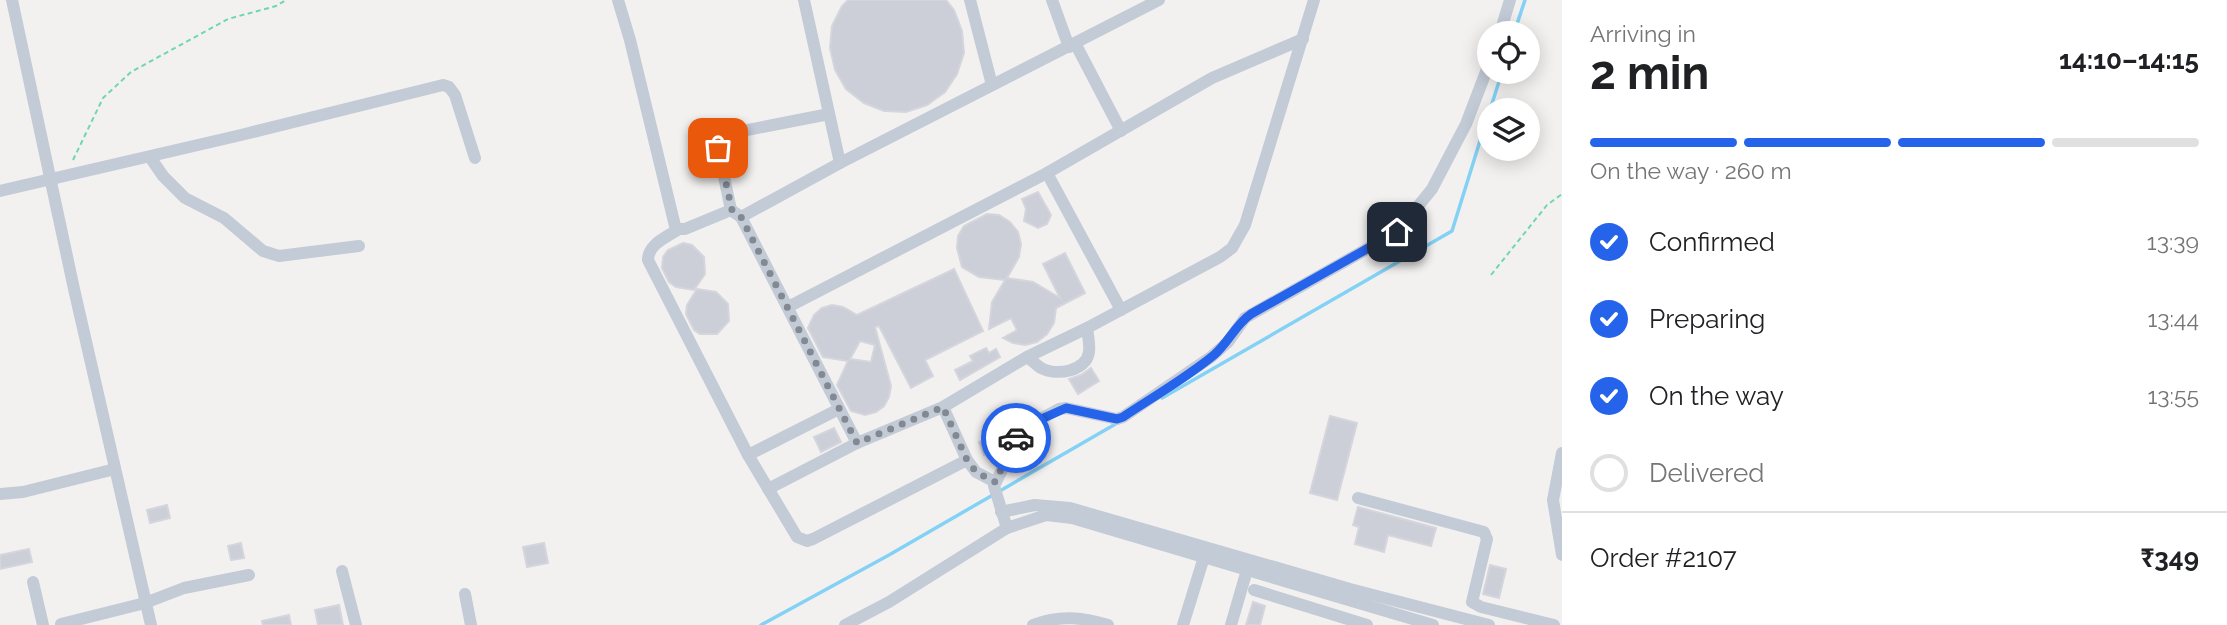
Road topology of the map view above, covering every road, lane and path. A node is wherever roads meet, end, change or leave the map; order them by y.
1 (12, 0) edge
2 (286, 0) edge
3 (618, 0) edge
4 (804, 0) edge
5 (970, 0) edge
6 (1052, 0) edge
7 (1159, 0) edge
8 (1314, 0) edge
9 (1510, 0) edge
10 (1504, 21) edge
11 (1303, 39) junction
12 (1072, 45) junction
13 (1481, 84) edge
14 (992, 85) junction
15 (829, 114) junction
16 (1121, 131) junction
17 (150, 157) junction
18 (475, 158) dead end
19 (839, 163) junction
20 (1047, 173) junction
21 (66, 176) junction
22 (51, 180) junction
23 (0, 191) edge
24 (1562, 194) edge
25 (736, 213) junction
26 (679, 229) junction
27 (359, 246) dead end
28 (1491, 275) dead end
29 (788, 307) junction
30 (1121, 310) junction
31 (1087, 328) junction
32 (1027, 357) junction
33 (943, 407) junction
34 (838, 409) junction
35 (857, 443) junction
36 (1562, 453) edge
37 (748, 455) junction
38 (967, 460) junction
39 (115, 469) junction
40 (768, 489) junction
41 (0, 494) edge
42 (997, 496) junction
43 (1358, 498) dead end
44 (1007, 528) junction
45 (1562, 555) edge
46 (1204, 557) junction
47 (1247, 570) junction
48 (342, 571) dead end
49 (249, 575) dead end
50 (33, 582) dead end
51 (1254, 590) dead end
52 (465, 594) dead end
53 (145, 603) junction
54 (1091, 622) edge
55 (61, 624) edge
56 (43, 625) edge
57 (151, 625) edge
58 (356, 625) edge
59 (471, 625) edge
60 (845, 625) edge
61 (1033, 625) edge
62 (1108, 625) edge
63 (1183, 625) edge
64 (1231, 625) edge
65 (1367, 625) edge
66 (1433, 625) edge
67 (1489, 625) edge
68 (1554, 625) edge

1 - 22 street
2 - 21 path
3 - 26 street
4 - 15 street
5 - 14 street
6 - 12 street
7 - 12 street
8 - 11 street
9 - 10 street
11 - 16 street
11 - 30 street
12 - 14 street
12 - 16 street
13 - 42 street
14 - 19 street
15 - 19 street
15 - 25 street
16 - 20 street
17 - 18 street
17 - 21 street
17 - 27 street
19 - 25 street
20 - 29 street
20 - 30 street
21 - 22 street
22 - 23 street
22 - 39 street
24 - 28 path
25 - 26 street
25 - 29 street
26 - 37 street
29 - 34 street
30 - 31 street
31 - 32 street
31 - 32 street
32 - 33 street
33 - 35 street
33 - 38 street
34 - 35 street
34 - 37 street
35 - 40 street
36 - 45 street
37 - 40 street
38 - 40 street
38 - 42 street
39 - 41 street
39 - 53 street
42 - 44 street
42 - 67 street
43 - 68 street
44 - 46 street
44 - 60 street
46 - 47 street
46 - 63 street
47 - 64 street
47 - 66 street
48 - 58 street
49 - 53 street
50 - 56 street
51 - 65 street
52 - 59 street
53 - 55 street
53 - 57 street
54 - 61 street
54 - 62 street

